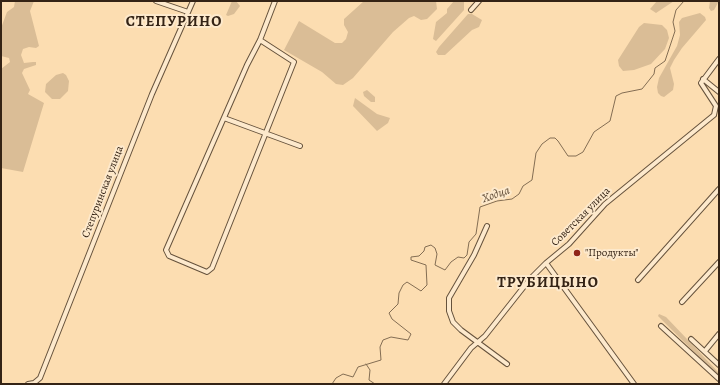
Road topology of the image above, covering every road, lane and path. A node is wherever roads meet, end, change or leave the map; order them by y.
1 (156, 1) edge
2 (193, 1) edge
3 (275, 1) edge
4 (479, 1) edge
5 (471, 10) dead end
6 (188, 12) junction
7 (260, 40) junction
8 (719, 59) edge
9 (703, 79) junction
10 (719, 92) edge
11 (224, 118) junction
12 (266, 133) junction
13 (300, 146) dead end
14 (719, 190) edge
15 (487, 226) dead end
16 (719, 262) edge
17 (546, 263) junction
18 (638, 280) dead end
19 (682, 302) dead end
20 (661, 326) dead end
21 (719, 334) edge
22 (691, 339) dead end
23 (478, 342) junction
24 (705, 351) junction
25 (507, 364) dead end
26 (719, 365) edge
27 (719, 380) edge
28 (28, 384) edge
29 (444, 384) edge
30 (634, 384) edge

1 - 6 street
2 - 6 street, Степуринская улица
3 - 7 street
4 - 5 street
6 - 28 street, Степуринская улица
7 - 11 street
7 - 12 street
8 - 9 street
9 - 10 street
9 - 17 street, Советская улица
11 - 12 street
11 - 12 street
12 - 13 street
14 - 18 street
15 - 23 street
16 - 19 street
17 - 23 street
17 - 30 street
20 - 27 street
21 - 24 street
22 - 24 street
23 - 25 street
23 - 29 street
24 - 26 street

